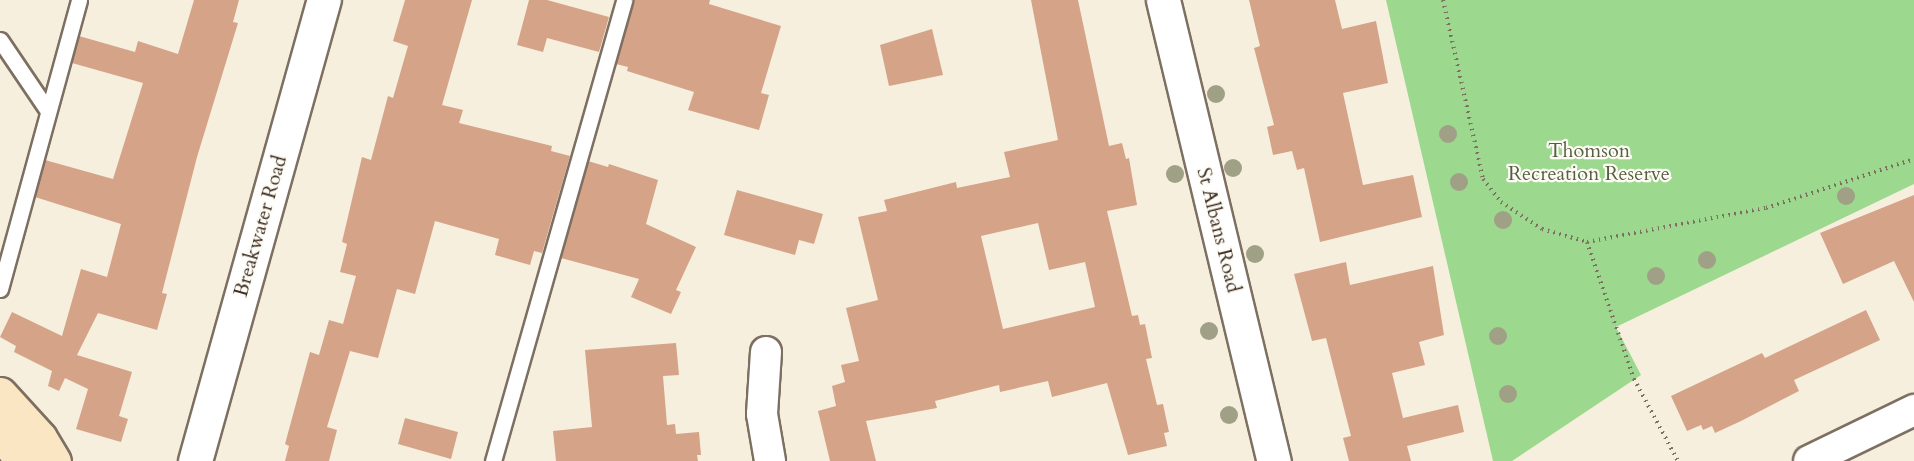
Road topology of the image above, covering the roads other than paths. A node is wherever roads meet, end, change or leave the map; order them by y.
1 (79, 0) edge
2 (324, 0) edge
3 (624, 0) edge
4 (1163, 0) edge
5 (0, 40) edge
6 (48, 111) junction
7 (0, 290) edge
8 (766, 352) dead end
9 (0, 394) edge
10 (1914, 410) edge
11 (0, 430) edge
12 (194, 458) edge
13 (22, 461) edge
14 (54, 461) edge
15 (493, 461) edge
16 (770, 461) edge
17 (1274, 461) edge
18 (1809, 461) edge

1 - 6 lane
2 - 12 street, Breakwater Road
3 - 15 lane
4 - 17 street, St Albans Road
5 - 6 lane
6 - 7 lane
8 - 16 street
9 - 14 main road
10 - 18 street
11 - 13 main road

